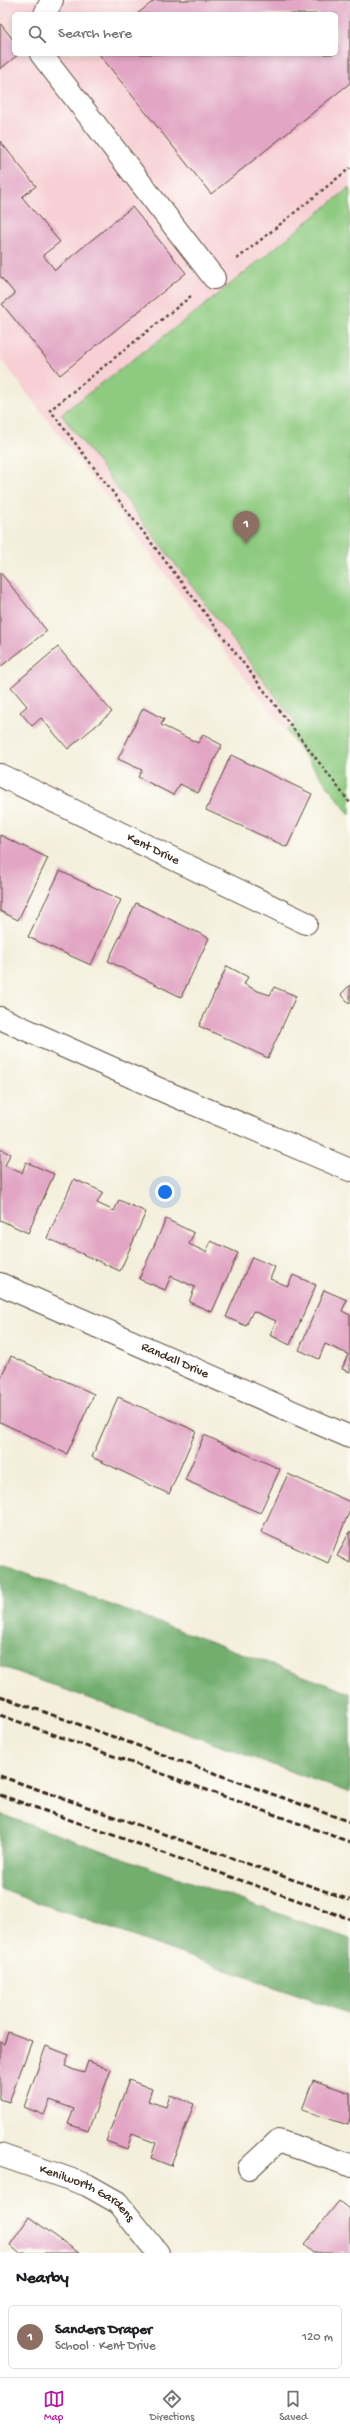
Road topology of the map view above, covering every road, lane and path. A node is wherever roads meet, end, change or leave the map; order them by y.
1 (52, 0) edge
2 (46, 12) edge
3 (43, 56) edge
4 (214, 278) dead end
5 (50, 410) dead end
6 (0, 775) edge
7 (350, 803) edge
8 (306, 923) dead end
9 (0, 1018) edge
10 (350, 1170) edge
11 (0, 1284) edge
12 (350, 1437) edge
13 (0, 2155) edge
14 (350, 2165) edge
15 (249, 2168) dead end
16 (158, 2253) edge

1 - 2 street
3 - 4 street
5 - 7 path
6 - 8 street, Kent Drive
9 - 10 street
11 - 12 street, Randall Drive
13 - 16 street, Kenilworth Gardens
14 - 15 street

